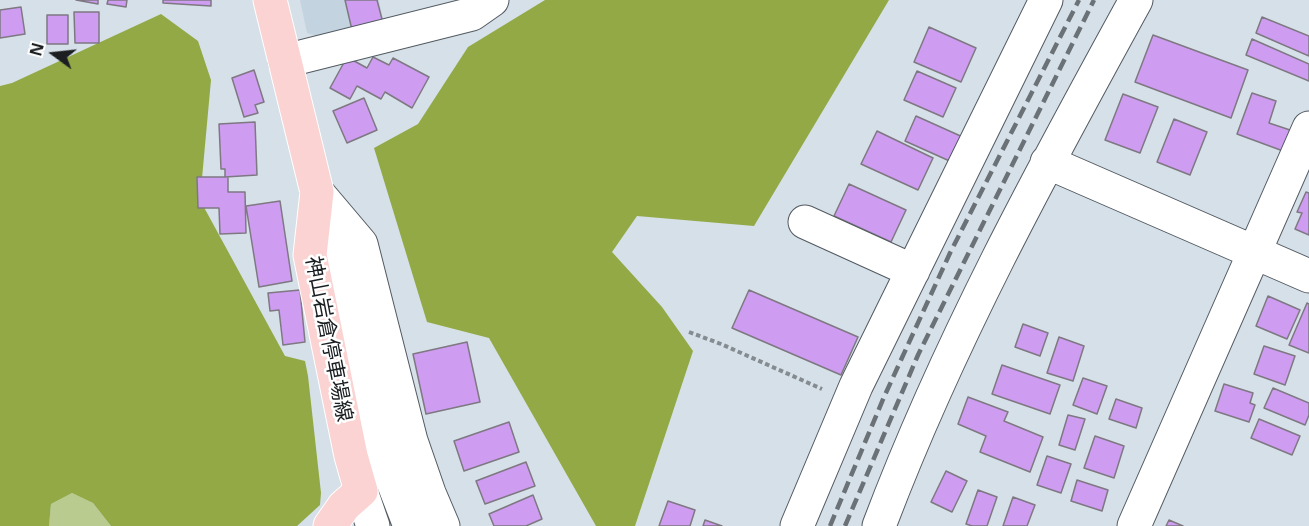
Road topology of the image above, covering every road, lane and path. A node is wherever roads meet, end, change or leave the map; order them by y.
1 (270, 0) edge
2 (1046, 0) edge
3 (1136, 0) edge
4 (477, 5) edge
5 (285, 61) junction
6 (1309, 128) edge
7 (1047, 162) junction
8 (316, 192) junction
9 (805, 222) dead end
10 (1254, 252) junction
11 (913, 271) junction
12 (1309, 276) edge
13 (689, 332) dead end
14 (850, 402) junction
15 (361, 491) junction
16 (330, 526) edge
17 (374, 526) edge
18 (410, 526) edge
19 (443, 526) edge
20 (797, 526) edge
21 (879, 526) edge
22 (1134, 526) edge

1 - 5 main road, 神山岩倉停車場線
2 - 11 street
3 - 7 street
4 - 5 street
5 - 8 main road, 神山岩倉停車場線
6 - 10 street
7 - 10 street
7 - 21 street
8 - 15 main road, 神山岩倉停車場線
8 - 18 street
8 - 19 street
9 - 11 street
10 - 12 street
10 - 22 street
11 - 14 street
13 - 14 path
14 - 20 street
15 - 16 main road
15 - 17 street

